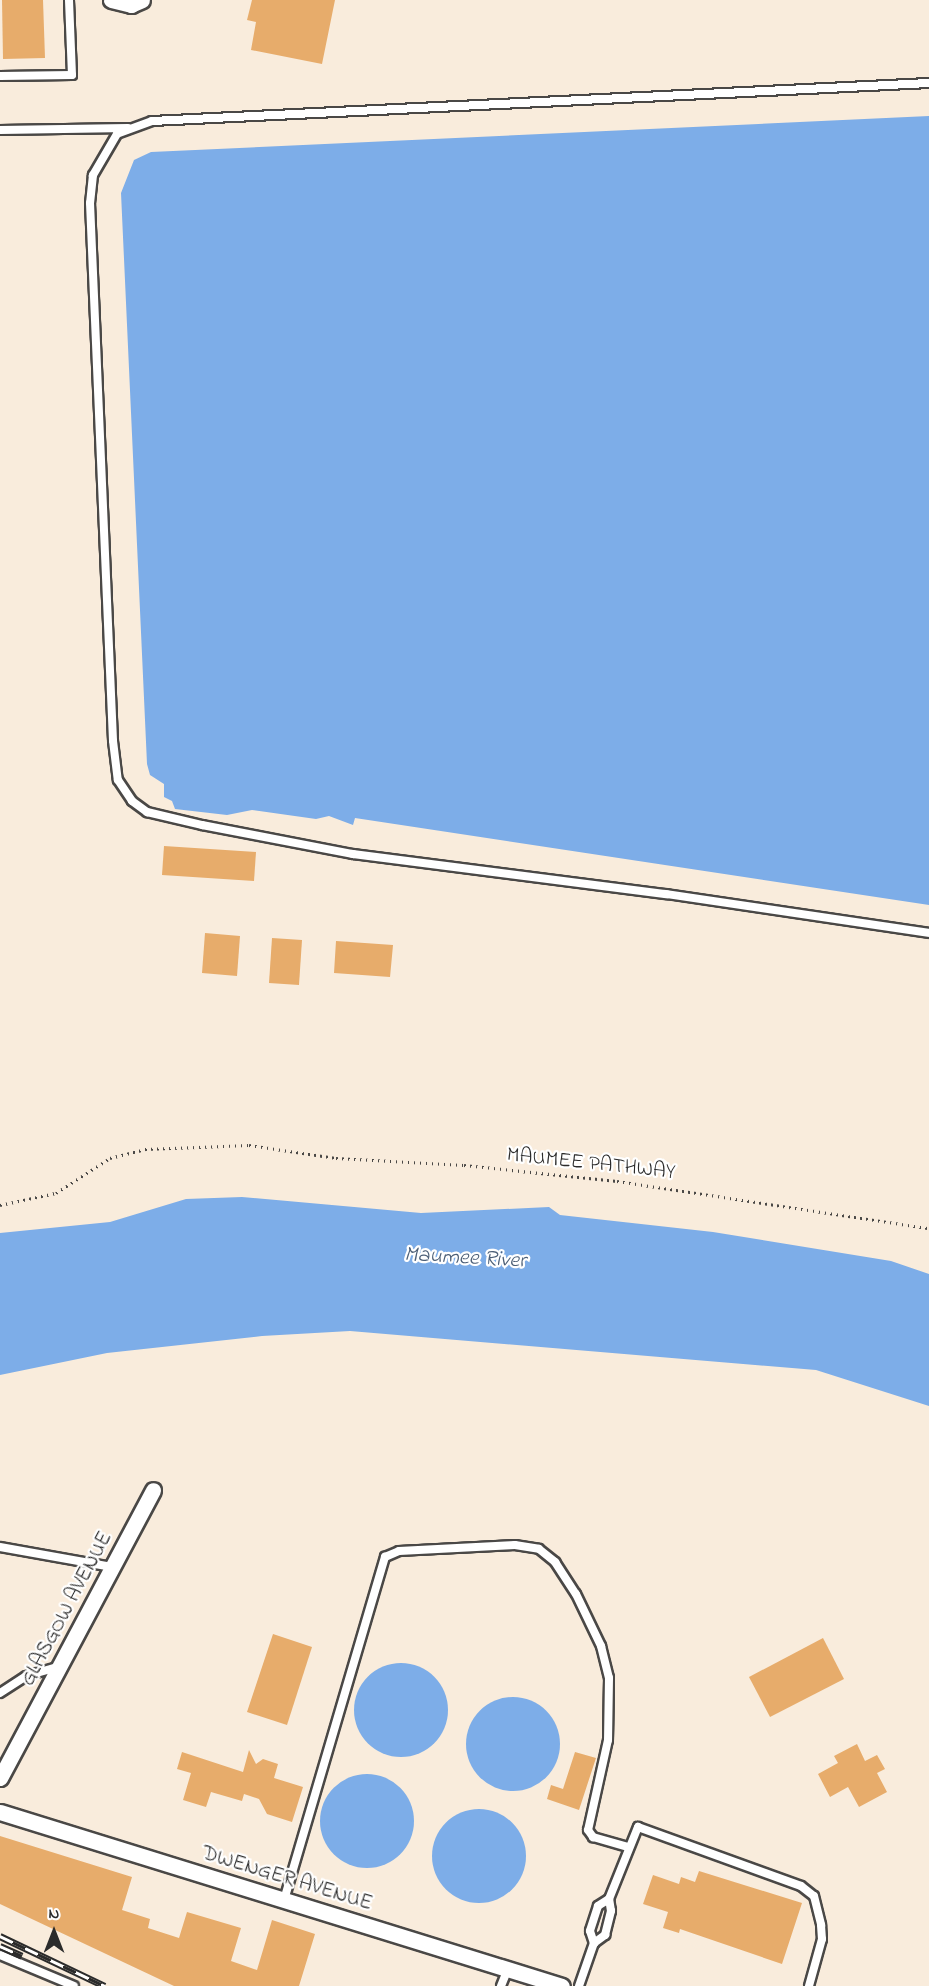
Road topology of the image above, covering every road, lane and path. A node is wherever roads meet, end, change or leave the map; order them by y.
1 (69, 0) edge
2 (111, 0) edge
3 (142, 0) edge
4 (0, 76) edge
5 (929, 83) edge
6 (130, 128) junction
7 (0, 130) edge
8 (929, 933) edge
9 (0, 1205) edge
10 (929, 1228) edge
11 (153, 1490) dead end
12 (0, 1547) edge
13 (112, 1567) junction
14 (61, 1665) junction
15 (0, 1693) edge
16 (0, 1778) edge
17 (0, 1812) edge
18 (627, 1847) junction
19 (609, 1899) junction
20 (284, 1900) junction
21 (594, 1942) junction
22 (0, 1955) edge
23 (508, 1969) junction
24 (74, 1986) edge
25 (501, 1986) edge
26 (562, 1986) edge
27 (579, 1986) edge
28 (809, 1986) edge

1 - 4 lane
2 - 3 street
5 - 6 lane
6 - 7 lane
6 - 8 lane
9 - 10 path, MAUMEE PATHWAY
11 - 13 street, GLASGOW AVENUE
12 - 13 lane
13 - 14 street, GLASGOW AVENUE
14 - 15 lane
14 - 16 street, GLASGOW AVENUE
17 - 20 street, DWENGER AVENUE
18 - 19 lane
18 - 20 lane
18 - 28 lane
19 - 21 lane
19 - 21 lane
20 - 23 street, DWENGER AVENUE
21 - 27 lane
22 - 24 lane
23 - 25 lane
23 - 26 street, DWENGER AVENUE

